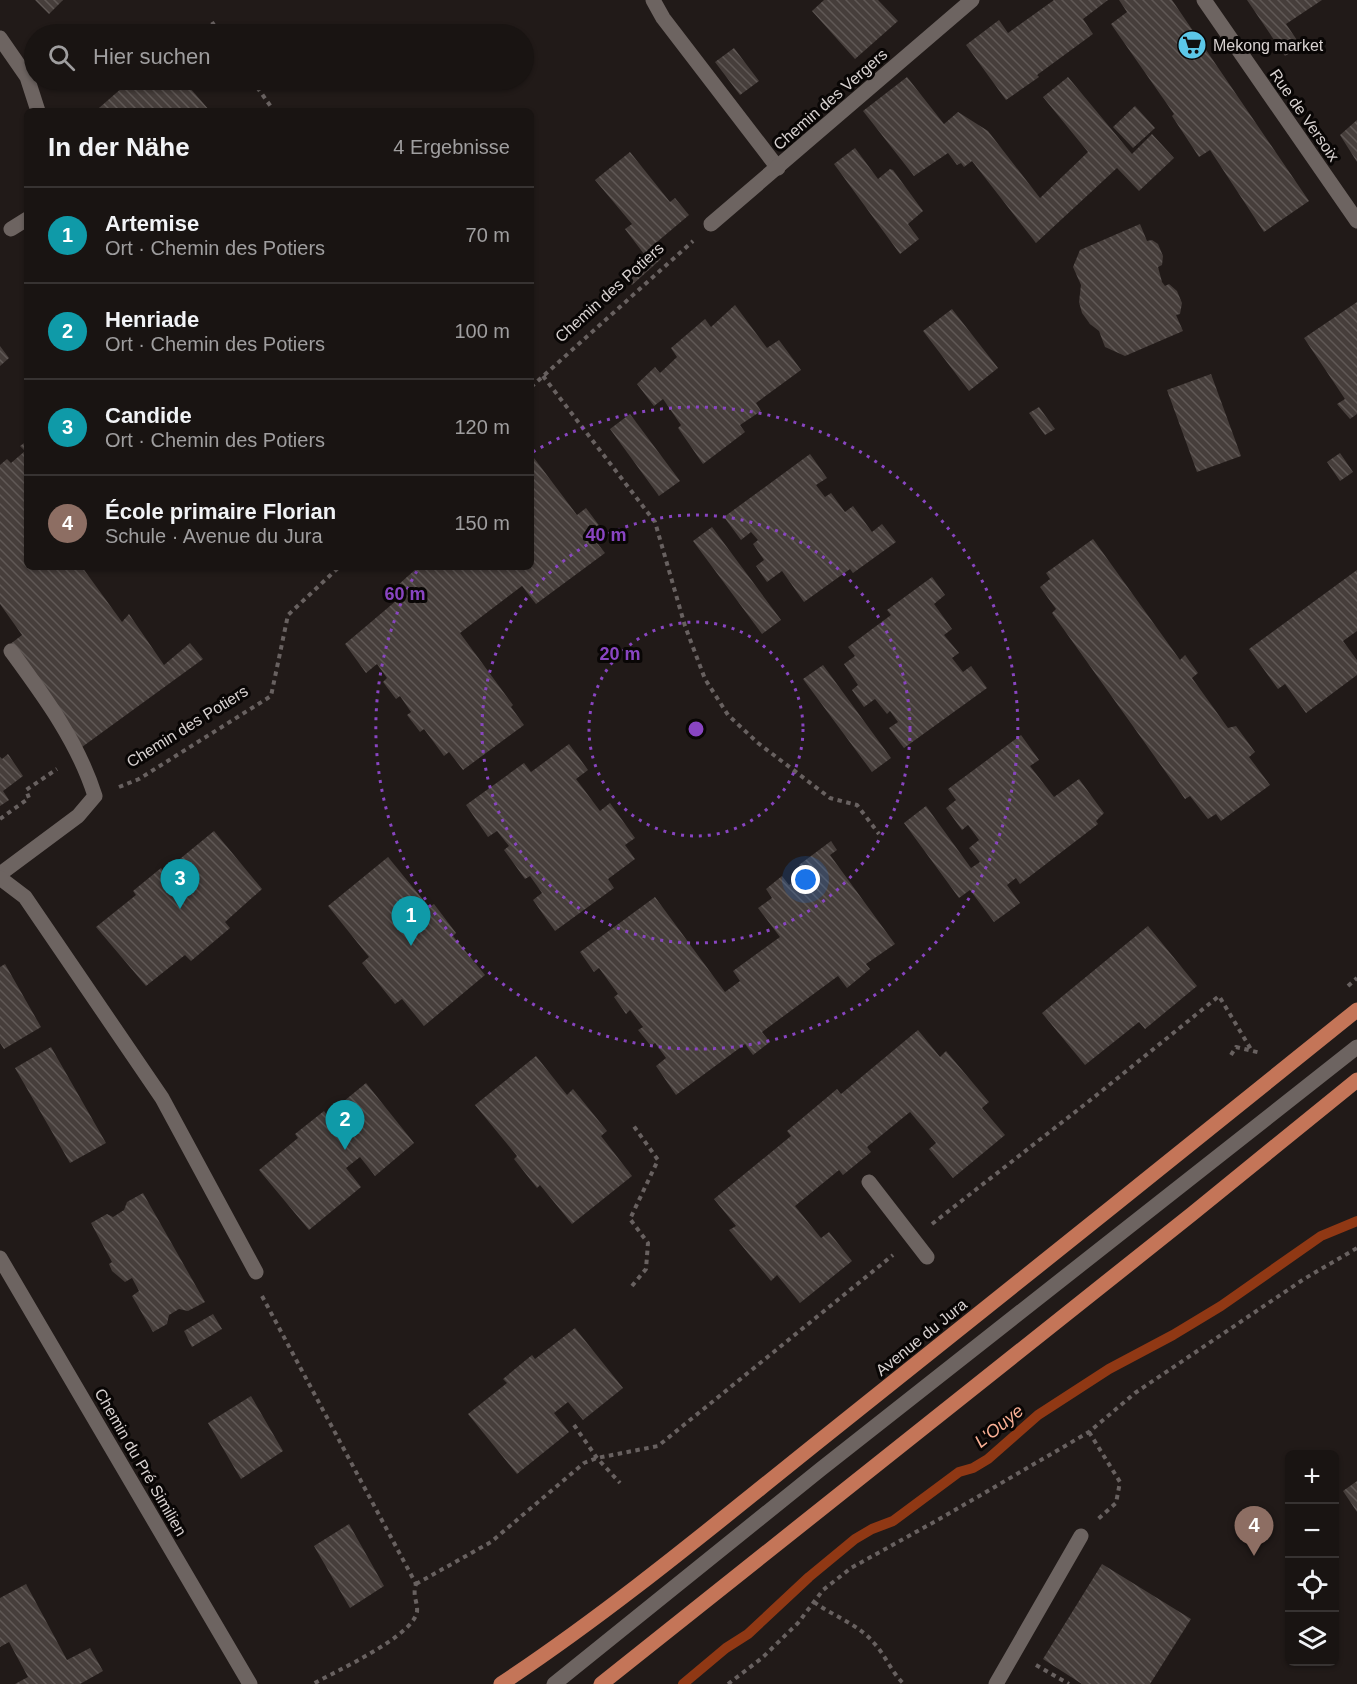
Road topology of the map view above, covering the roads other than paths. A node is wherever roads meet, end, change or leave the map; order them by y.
1 (654, 0) edge
2 (972, 0) edge
3 (1204, 0) edge
4 (0, 38) edge
5 (24, 73) edge
6 (31, 90) edge
7 (37, 108) edge
8 (778, 168) junction
9 (24, 221) edge
10 (1357, 221) edge
11 (711, 224) road end
12 (11, 229) dead end
13 (11, 651) dead end
14 (0, 876) edge
15 (1357, 1010) edge
16 (1357, 1047) edge
17 (1357, 1080) edge
18 (869, 1182) dead end
19 (927, 1257) dead end
20 (0, 1258) edge
21 (256, 1272) road end
22 (1081, 1536) road end
23 (250, 1684) edge
24 (501, 1684) edge
25 (554, 1684) edge
26 (601, 1684) edge
27 (996, 1684) edge

1 - 8 street
2 - 8 street, Chemin des Vergers
3 - 10 street, Rue de Versoix
4 - 5 street
6 - 7 street
8 - 11 street, Chemin des Vergers
9 - 12 street
13 - 14 street
14 - 21 street
15 - 24 main road, Avenue du Jura
16 - 25 street
17 - 26 main road
18 - 19 street
20 - 23 street, Chemin du Pré Similien
22 - 27 street

